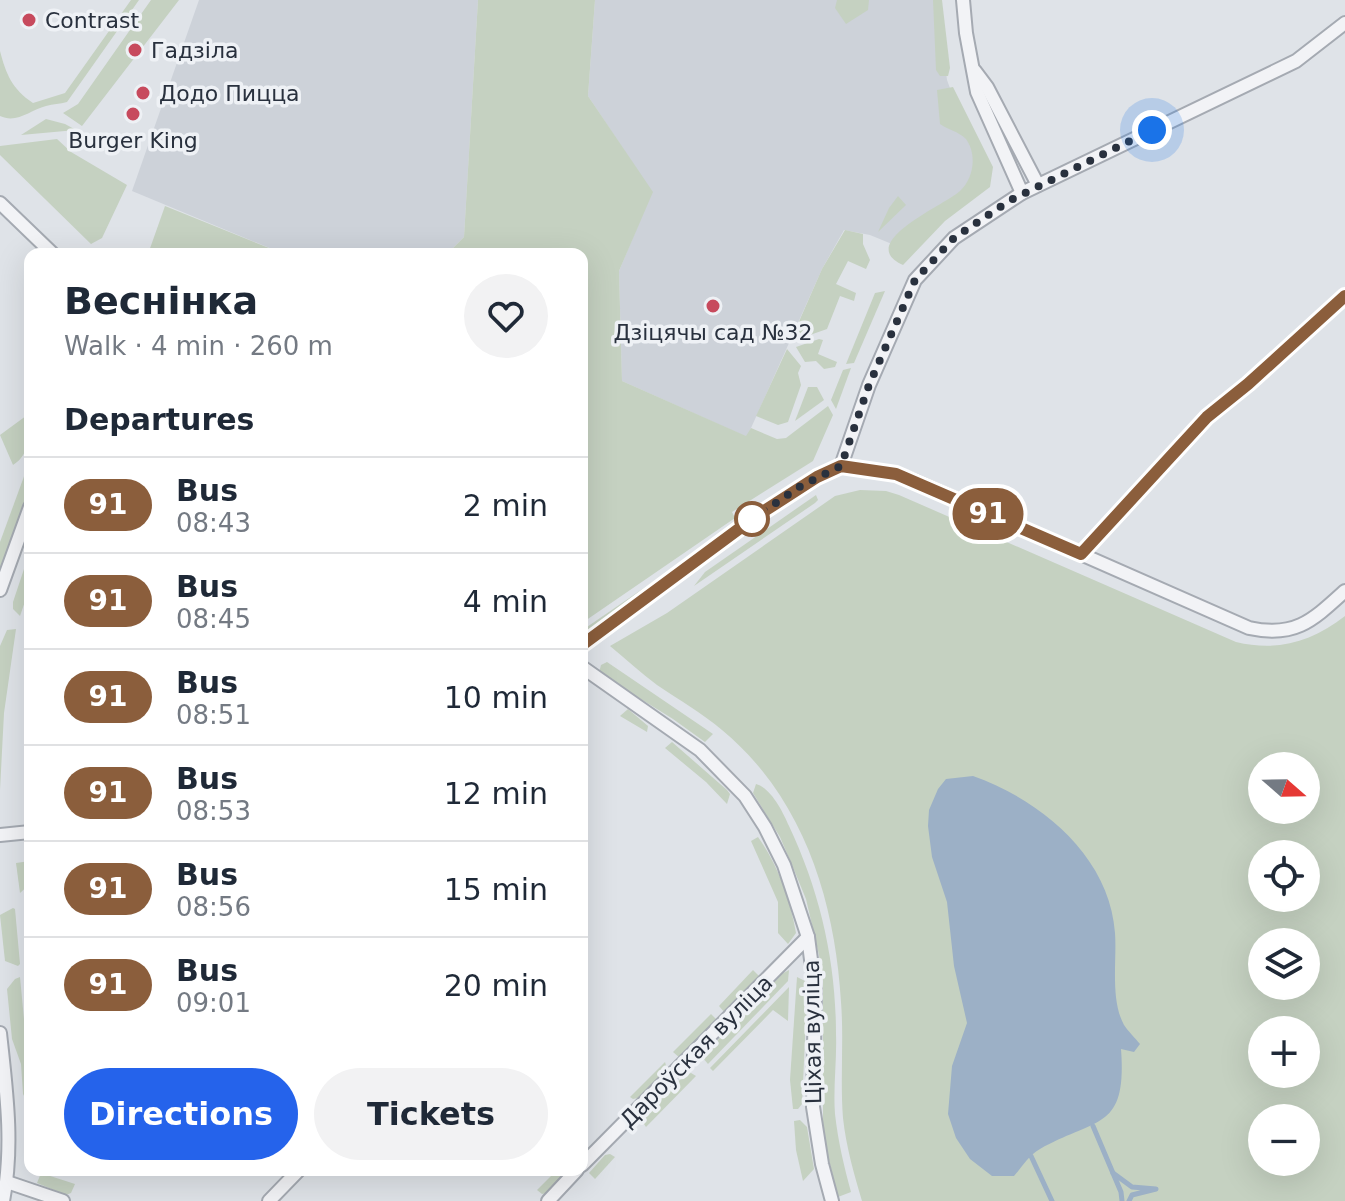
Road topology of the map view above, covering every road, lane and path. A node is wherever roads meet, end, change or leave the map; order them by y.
1 (963, 0) edge
2 (1345, 23) edge
3 (975, 71) junction
4 (1038, 185) junction
5 (1022, 193) junction
6 (0, 203) edge
7 (47, 248) edge
8 (1345, 296) edge
9 (841, 466) junction
10 (24, 524) edge
11 (1081, 554) junction
12 (0, 590) edge
13 (1345, 591) edge
14 (588, 641) edge
15 (588, 671) edge
16 (24, 833) edge
17 (0, 835) edge
18 (808, 937) junction
19 (0, 1033) edge
20 (588, 1151) edge
21 (592, 1155) junction
22 (588, 1159) edge
23 (293, 1176) edge
24 (571, 1176) edge
25 (7, 1182) junction
26 (3, 1201) edge
27 (63, 1201) edge
28 (269, 1201) edge
29 (548, 1201) edge
30 (832, 1201) edge

1 - 3 street
2 - 4 street
3 - 4 street
3 - 5 street
4 - 5 street
5 - 9 street
6 - 7 street
8 - 11 street
9 - 11 street
9 - 14 street
10 - 12 street
11 - 13 street
15 - 18 street, Ціхая вуліца
16 - 17 street
18 - 21 street, Дароўская вуліца
18 - 30 street, Ціхая вуліца
19 - 25 street
20 - 21 street
21 - 22 street, Дароўская вуліца
23 - 28 street
24 - 29 street
25 - 26 street
25 - 27 street

